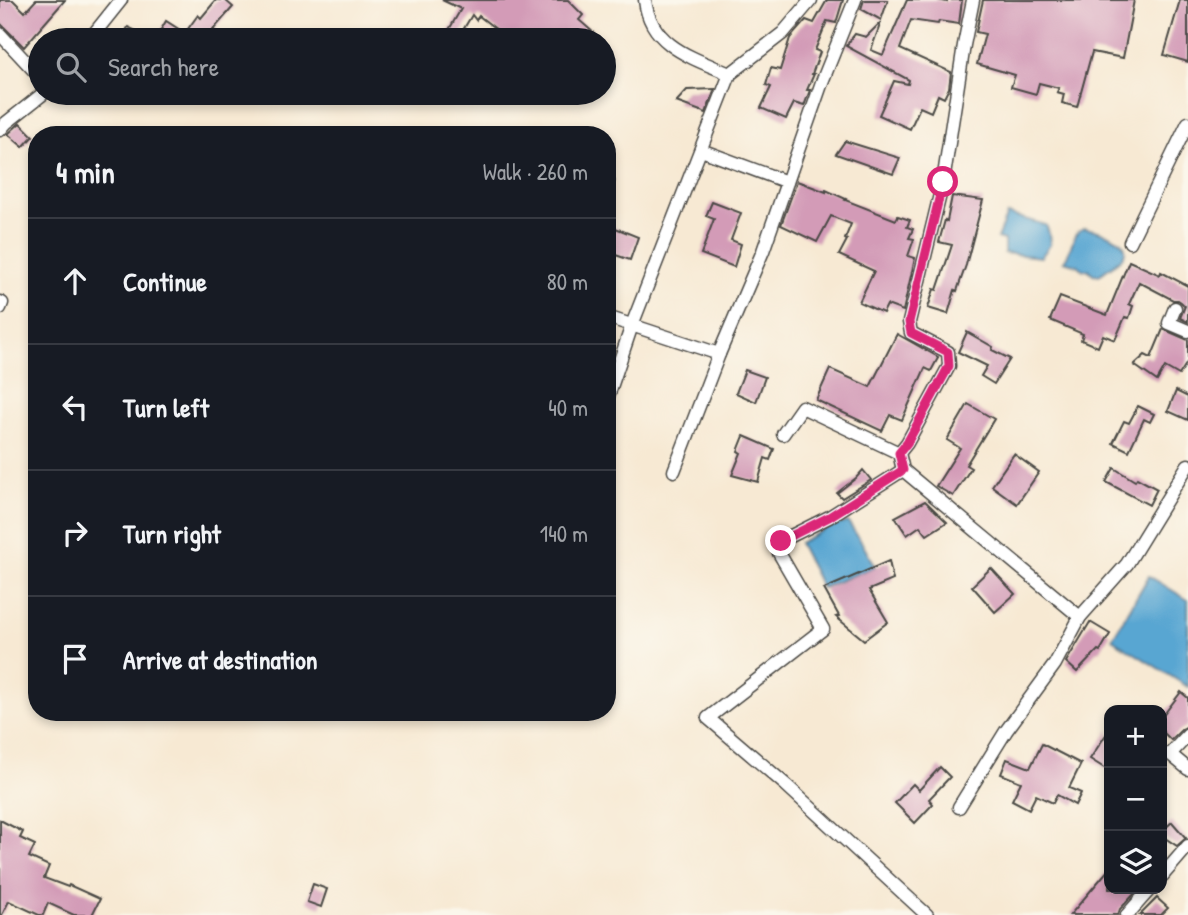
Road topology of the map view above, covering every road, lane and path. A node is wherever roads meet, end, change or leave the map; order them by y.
1 (121, 0) edge
2 (645, 0) edge
3 (811, 0) edge
4 (855, 0) edge
5 (973, 0) edge
6 (99, 28) edge
7 (0, 34) edge
8 (28, 65) edge
9 (730, 74) junction
10 (29, 105) edge
11 (1188, 123) edge
12 (0, 130) edge
13 (701, 150) junction
14 (787, 182) junction
15 (1130, 242) dead end
16 (0, 302) edge
17 (0, 308) edge
18 (1175, 308) dead end
19 (616, 320) edge
20 (632, 326) junction
21 (1188, 331) edge
22 (719, 354) junction
23 (616, 373) edge
24 (783, 434) dead end
25 (899, 453) junction
26 (903, 470) junction
27 (674, 471) dead end
28 (1187, 471) edge
29 (1080, 617) junction
30 (1188, 734) edge
31 (1188, 769) edge
32 (959, 807) dead end
33 (1188, 846) edge
34 (1167, 870) edge
35 (1146, 894) edge
36 (927, 915) edge
37 (1127, 915) edge

1 - 6 street
2 - 9 street
3 - 9 street
4 - 14 street
5 - 25 street
7 - 8 street
9 - 13 street
10 - 12 street
11 - 15 street
13 - 14 street
13 - 20 street
14 - 22 street
16 - 17 street
18 - 21 street
19 - 20 street
20 - 22 street
20 - 23 street
22 - 27 street
24 - 25 street
25 - 26 street
26 - 29 street
26 - 36 street
28 - 29 street
29 - 32 street
30 - 31 street
33 - 34 street
35 - 37 street

